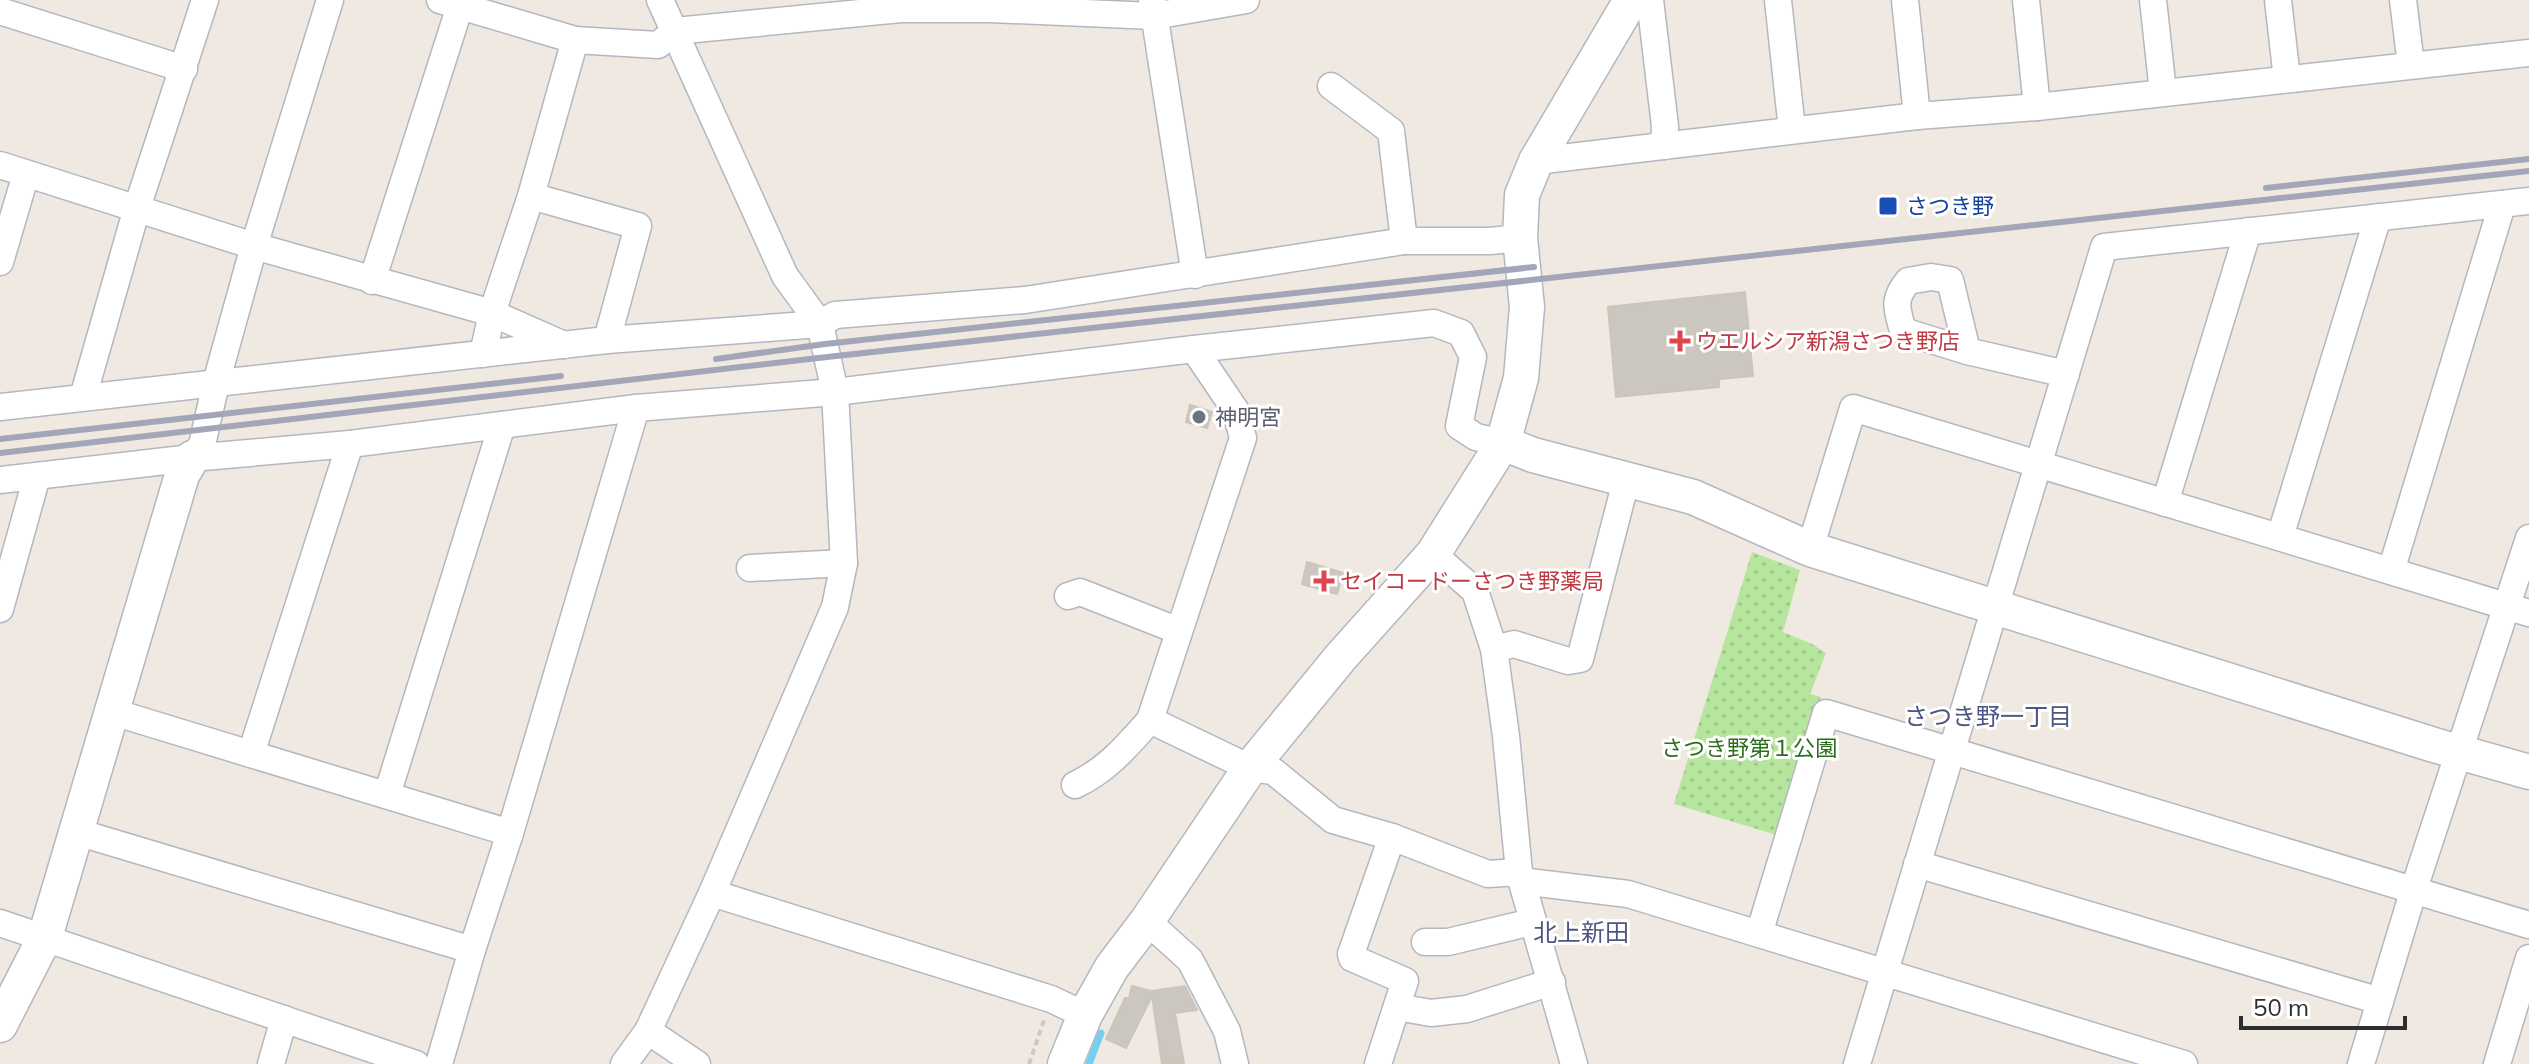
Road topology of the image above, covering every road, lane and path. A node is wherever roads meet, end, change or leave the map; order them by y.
1 (205, 0) edge
2 (330, 0) edge
3 (660, 0) edge
4 (1246, 0) edge
5 (1631, 0) edge
6 (1650, 0) edge
7 (1778, 0) edge
8 (1905, 0) edge
9 (2026, 0) edge
10 (2153, 0) edge
11 (2278, 0) edge
12 (2403, 0) edge
13 (450, 3) edge
14 (1153, 8) edge
15 (0, 11) edge
16 (675, 31) junction
17 (575, 40) junction
18 (2529, 53) edge
19 (2411, 65) junction
20 (184, 69) junction
21 (2287, 79) junction
22 (1331, 86) dead end
23 (2163, 92) junction
24 (2037, 107) junction
25 (1917, 116) junction
26 (1792, 130) junction
27 (1664, 146) junction
28 (1536, 161) junction
29 (0, 165) edge
30 (26, 174) junction
31 (531, 196) junction
32 (2529, 201) edge
33 (2502, 205) junction
34 (137, 208) junction
35 (2378, 217) junction
36 (2248, 231) junction
37 (1520, 238) junction
38 (1404, 241) junction
39 (254, 246) junction
40 (0, 262) edge
41 (1195, 275) junction
42 (372, 281) junction
43 (492, 313) junction
44 (820, 324) junction
45 (607, 340) junction
46 (566, 346) junction
47 (1194, 349) junction
48 (1967, 351) dead end
49 (483, 354) junction
50 (2066, 374) junction
51 (216, 383) junction
52 (835, 392) junction
53 (83, 397) junction
54 (0, 407) edge
55 (636, 408) junction
56 (502, 425) junction
57 (1503, 443) junction
58 (350, 444) junction
59 (192, 458) junction
60 (2039, 464) junction
61 (37, 476) junction
62 (0, 480) edge
63 (1626, 481) junction
64 (2165, 503) junction
65 (2280, 537) junction
66 (2529, 538) edge
67 (1810, 549) junction
68 (1433, 554) junction
69 (844, 563) junction
70 (750, 568) dead end
71 (2391, 571) junction
72 (1068, 596) dead end
73 (1995, 607) junction
74 (0, 609) edge
75 (2519, 610) edge
76 (1179, 631) junction
77 (1494, 649) junction
78 (113, 712) junction
79 (1150, 720) junction
80 (1952, 751) junction
81 (2460, 753) junction
82 (251, 754) junction
83 (1250, 768) junction
84 (2529, 772) edge
85 (1075, 785) dead end
86 (387, 795) junction
87 (77, 832) junction
88 (510, 833) junction
89 (1392, 837) junction
90 (1917, 864) junction
91 (1520, 877) junction
92 (2414, 889) junction
93 (712, 893) junction
94 (1147, 921) junction
95 (1532, 922) junction
96 (0, 923) edge
97 (2529, 925) edge
98 (1759, 934) junction
99 (45, 937) junction
100 (1425, 942) dead end
101 (472, 950) junction
102 (2529, 958) edge
103 (1885, 972) junction
104 (1552, 982) junction
105 (1051, 999) junction
106 (2380, 1001) junction
107 (1397, 1007) junction
108 (1085, 1015) junction
109 (284, 1019) junction
110 (0, 1025) edge
111 (648, 1031) junction
112 (271, 1064) edge
113 (416, 1064) edge
114 (439, 1064) edge
115 (624, 1064) edge
116 (697, 1064) edge
117 (1029, 1064) edge
118 (1065, 1064) edge
119 (1235, 1064) edge
120 (1378, 1064) edge
121 (1574, 1064) edge
122 (1857, 1064) edge
123 (2184, 1064) edge
124 (2361, 1064) edge
125 (2497, 1064) edge

1 - 20 street
2 - 39 street
3 - 16 street
4 - 14 street
5 - 28 street
6 - 27 street
7 - 26 street
8 - 25 street
9 - 24 street
10 - 23 street
11 - 21 street
12 - 19 street
13 - 17 street
13 - 42 street
14 - 16 street
14 - 41 street
15 - 20 street
16 - 17 street
16 - 44 street
17 - 31 street
18 - 19 street
19 - 21 street
20 - 34 street
21 - 23 street
22 - 38 street
23 - 24 street
24 - 25 street
25 - 26 street
26 - 27 street
27 - 28 street
28 - 37 street
29 - 30 street
30 - 34 street
30 - 40 street
31 - 43 street
31 - 45 street
32 - 33 street
33 - 35 street
33 - 71 street
34 - 39 street
34 - 53 street
35 - 36 street
35 - 65 street
36 - 50 street
36 - 64 street
37 - 38 street
37 - 57 street
38 - 41 street
39 - 42 street
39 - 51 street
41 - 44 street
42 - 43 street
43 - 46 street
43 - 49 street
44 - 45 street
44 - 52 street
45 - 46 street
46 - 49 street
47 - 52 street
47 - 57 street
47 - 76 street
48 - 50 street
49 - 51 street
50 - 60 street
51 - 53 street
51 - 59 street
52 - 55 street
52 - 69 street
53 - 54 street
55 - 56 street
55 - 88 street
56 - 58 street
56 - 86 street
57 - 63 street
57 - 68 street
58 - 59 street
58 - 82 street
59 - 61 street
59 - 78 street
60 - 64 street
60 - 67 street
60 - 73 street
61 - 62 street
61 - 74 street
63 - 67 street
63 - 77 street
64 - 65 street
65 - 71 street
66 - 75 street
67 - 73 street
68 - 77 street
68 - 83 street
69 - 70 street
69 - 93 street
71 - 75 street
72 - 76 street
73 - 80 street
73 - 81 street
75 - 81 street
76 - 79 street
77 - 91 street
78 - 82 street
78 - 87 street
79 - 83 street
79 - 85 street
80 - 90 street
80 - 92 street
80 - 98 street
81 - 84 street
81 - 92 street
82 - 86 street
83 - 89 street
83 - 94 street
86 - 88 street
87 - 99 street
87 - 101 street
88 - 101 street
89 - 91 street
89 - 107 street
90 - 103 street
90 - 106 street
91 - 95 street
91 - 98 street
92 - 97 street
92 - 106 street
93 - 105 street
93 - 111 street
94 - 108 street
94 - 119 street
95 - 100 street
95 - 104 street
96 - 99 street
98 - 103 street
99 - 109 street
99 - 110 street
101 - 114 street
102 - 125 street
103 - 122 street
103 - 123 street
104 - 107 street
104 - 121 street
105 - 108 street
105 - 117 path
106 - 124 street
107 - 120 street
108 - 118 street
109 - 112 street
109 - 113 street
111 - 115 street
111 - 116 street

